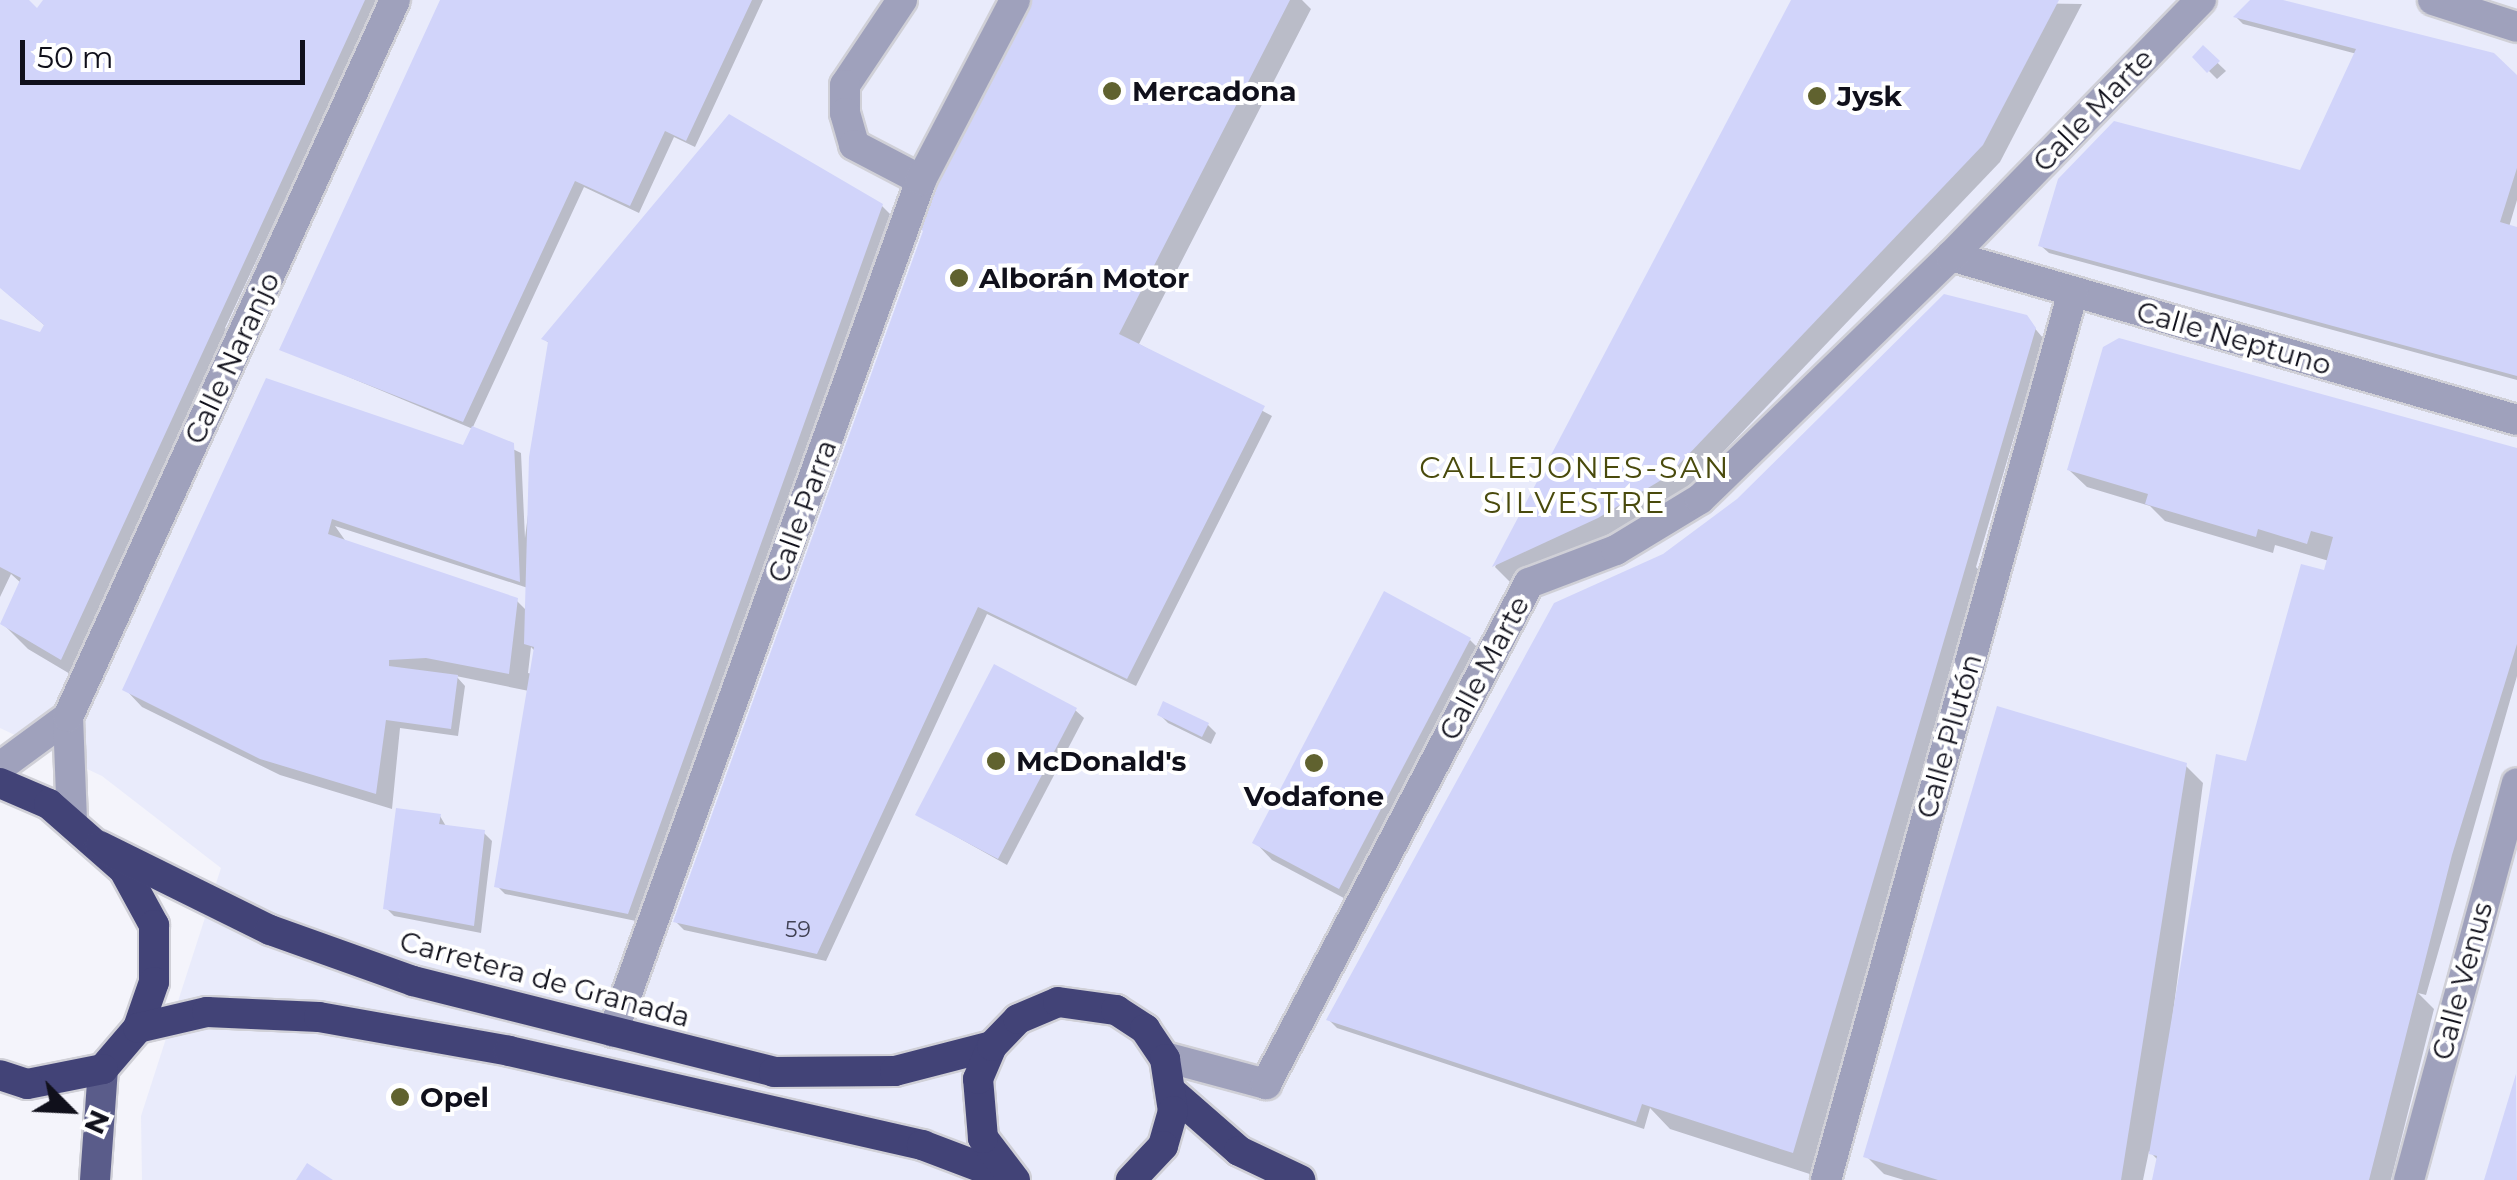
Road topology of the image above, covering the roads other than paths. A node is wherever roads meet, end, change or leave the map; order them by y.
1 (395, 0) edge
2 (902, 0) edge
3 (1015, 0) edge
4 (2201, 0) edge
5 (2433, 0) edge
6 (2517, 27) edge
7 (922, 180) junction
8 (1951, 256) junction
9 (2073, 292) junction
10 (2517, 420) edge
11 (68, 716) junction
12 (0, 767) edge
13 (0, 783) edge
14 (2517, 783) edge
15 (72, 821) junction
16 (100, 846) junction
17 (2503, 882) edge
18 (138, 1028) junction
19 (613, 1032) junction
20 (992, 1046) junction
21 (1165, 1057) junction
22 (103, 1069) junction
23 (0, 1075) edge
24 (1174, 1094) junction
25 (95, 1180) edge
26 (1014, 1180) edge
27 (1132, 1180) edge
28 (1300, 1180) edge
29 (1826, 1180) edge
30 (2410, 1180) edge

1 - 11 street, Calle Naranjo
2 - 7 street
3 - 7 street, Calle Parra
4 - 8 street, Calle Marte
5 - 6 street
7 - 19 street, Calle Parra
8 - 9 street, Calle Neptuno
8 - 21 street, Calle Marte
9 - 10 street, Calle Neptuno
9 - 29 street, Calle Plutón
11 - 12 street, Calle Naranjo
11 - 15 street, Calle Naranjo
13 - 15 highway
14 - 17 street, Calle Venus
15 - 16 highway
16 - 18 highway
16 - 19 highway, Carretera de Granada
17 - 30 street, Calle Venus
18 - 22 highway
18 - 26 highway
19 - 20 highway, Carretera de Granada
20 - 21 highway
20 - 26 highway
21 - 24 highway
22 - 23 highway
22 - 25 main road
24 - 27 highway
24 - 28 highway

